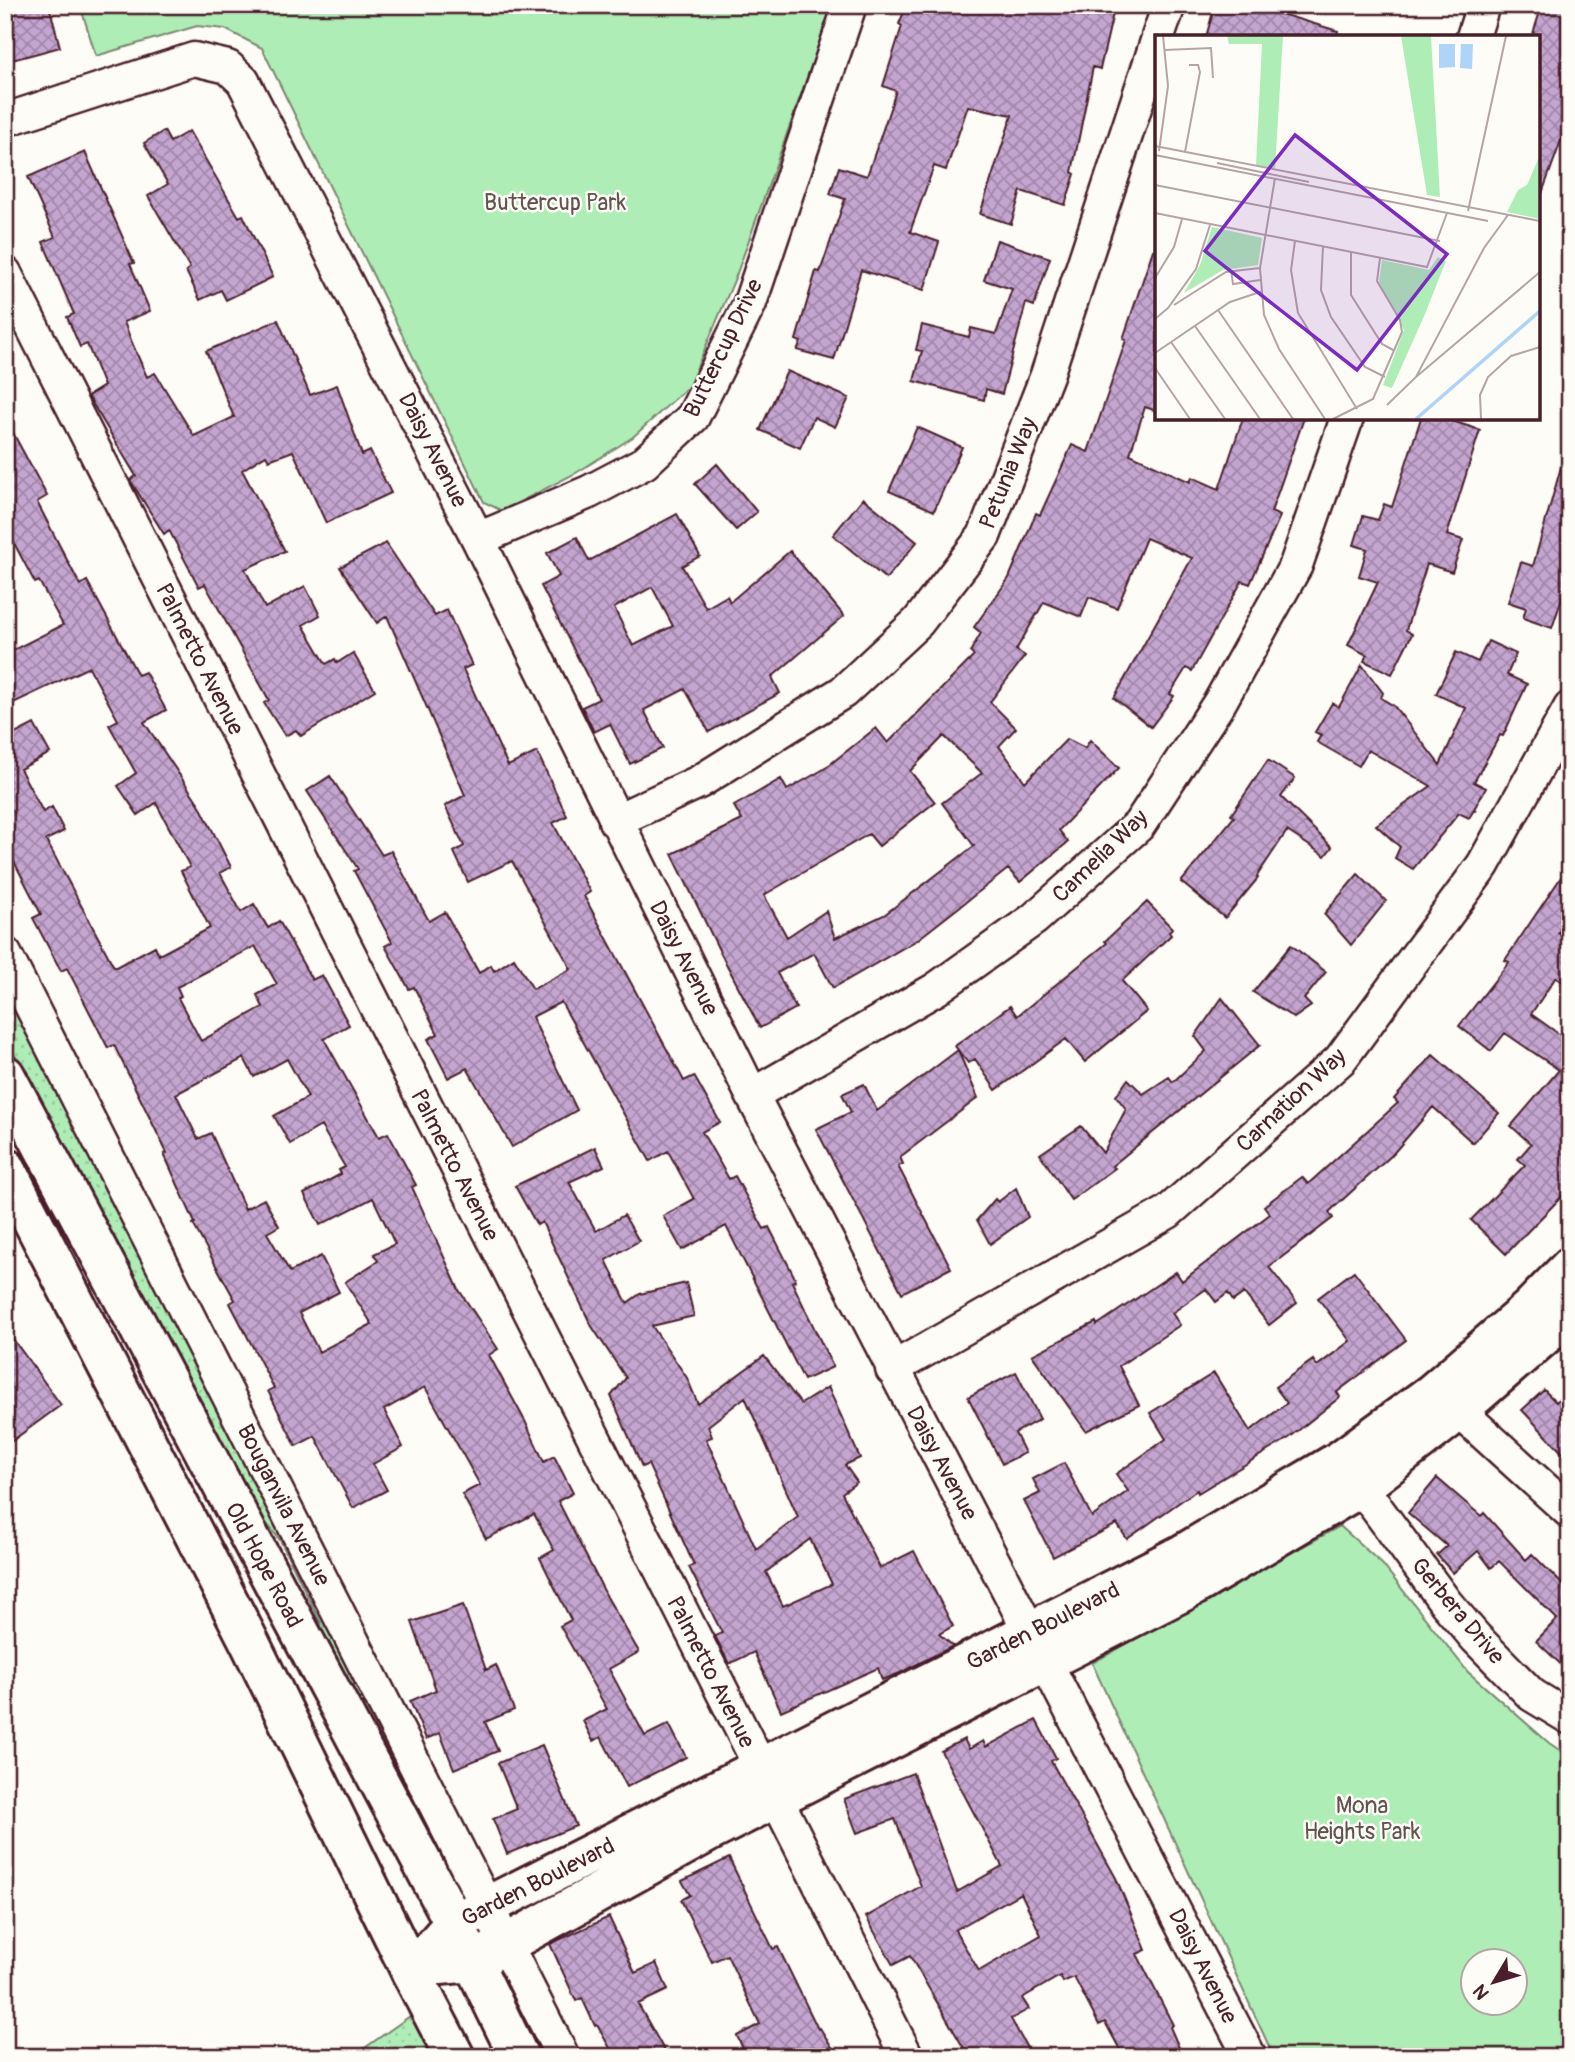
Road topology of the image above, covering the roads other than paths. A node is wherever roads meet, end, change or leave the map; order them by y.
1 (850, 5) edge
2 (1169, 5) edge
3 (1483, 5) edge
4 (1159, 35) edge
5 (1474, 35) edge
6 (1155, 48) edge
7 (5, 120) edge
8 (5, 273) edge
9 (1346, 420) edge
10 (478, 539) junction
11 (1570, 708) edge
12 (615, 821) junction
13 (5, 954) edge
14 (5, 1075) edge
15 (752, 1095) junction
16 (5, 1167) edge
17 (1570, 1267) edge
18 (1555, 1323) edge
19 (892, 1369) junction
20 (1458, 1410) junction
21 (1361, 1487) junction
22 (1570, 1512) edge
23 (1039, 1647) junction
24 (1570, 1718) edge
25 (767, 1784) junction
26 (488, 1906) junction
27 (454, 1923) junction
28 (506, 1944) junction
29 (473, 1962) junction
30 (411, 1972) junction
31 (455, 2057) edge
32 (519, 2057) edge
33 (563, 2057) edge
34 (907, 2057) edge
35 (1250, 2057) edge

1 - 10 street, Buttercup Drive
2 - 4 street, Petunia Way
3 - 5 street
6 - 12 street, Petunia Way
7 - 10 street, Daisy Avenue
8 - 25 street, Palmetto Avenue
9 - 15 street, Camelia Way
10 - 12 street, Daisy Avenue
11 - 19 street, Carnation Way
12 - 15 street, Daisy Avenue
13 - 26 street, Bouganvila Avenue
14 - 27 street, Old Hope Road
15 - 19 street, Daisy Avenue
16 - 30 street, Old Hope Road
17 - 18 street, Garden Boulevard
18 - 20 street, Garden Boulevard
18 - 23 street, Garden Boulevard
19 - 23 street, Daisy Avenue
20 - 21 street, Garden Boulevard
20 - 22 street
21 - 23 street, Garden Boulevard
21 - 24 street, Gerbera Drive
23 - 25 street, Garden Boulevard
23 - 35 street, Daisy Avenue
25 - 26 street, Garden Boulevard
25 - 28 street, Garden Boulevard
25 - 34 street, Palmetto Avenue
26 - 27 street, Garden Boulevard
26 - 28 street, Bouganvila Avenue
27 - 29 street, Old Hope Road
27 - 30 street, Garden Boulevard
28 - 29 street, Garden Boulevard
28 - 33 street, Bouganvila Avenue
29 - 30 street, Garden Boulevard
29 - 32 street, Old Hope Road
30 - 31 street, Old Hope Road

